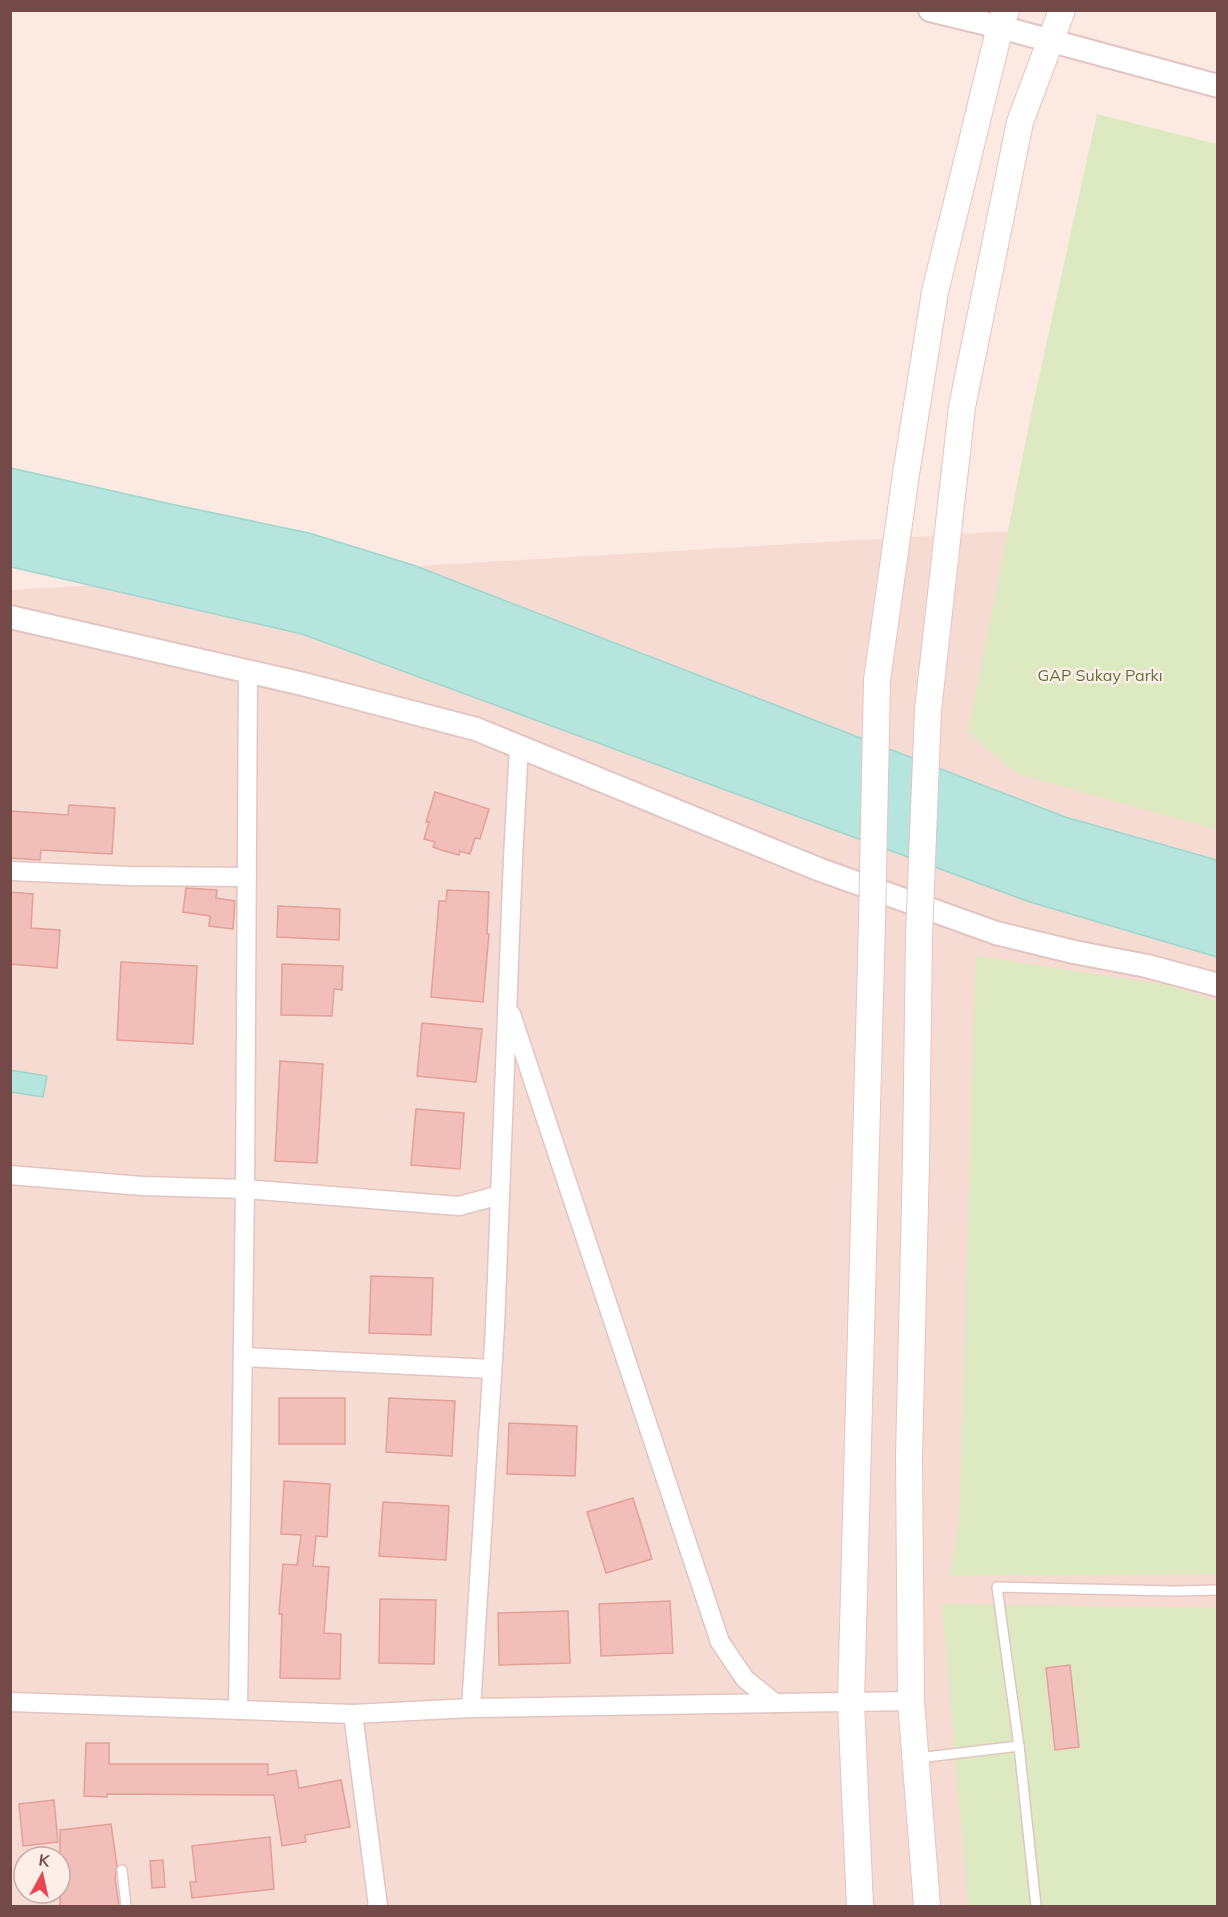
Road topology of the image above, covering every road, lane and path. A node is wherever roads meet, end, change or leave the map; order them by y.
1 (930, 10) edge
2 (1062, 10) edge
3 (1003, 19) edge
4 (1051, 41) junction
5 (1218, 86) edge
6 (10, 617) edge
7 (248, 671) junction
8 (519, 746) junction
9 (10, 871) edge
10 (247, 877) junction
11 (1218, 984) edge
12 (508, 1004) junction
13 (10, 1175) edge
14 (245, 1189) junction
15 (500, 1195) junction
16 (243, 1357) junction
17 (492, 1369) junction
18 (1218, 1590) edge
19 (911, 1701) junction
20 (10, 1702) edge
21 (851, 1702) junction
22 (775, 1703) junction
23 (471, 1708) junction
24 (238, 1710) junction
25 (353, 1714) junction
26 (1019, 1746) junction
27 (915, 1758) junction
28 (122, 1870) dead end
29 (126, 1906) edge
30 (378, 1906) edge
31 (860, 1906) edge
32 (927, 1906) edge
33 (1036, 1906) edge

1 - 3 street
2 - 4 main road
3 - 4 street
3 - 21 main road, bridge
4 - 5 street
4 - 19 main road, bridge
6 - 7 street
7 - 8 street
7 - 10 street
8 - 11 street
8 - 12 street
9 - 10 street
10 - 14 street
12 - 15 street
12 - 22 street
13 - 14 street
14 - 15 street
14 - 16 street
15 - 17 street
16 - 17 street
16 - 24 street
17 - 23 street
18 - 26 lane
19 - 21 street
19 - 27 main road
20 - 24 street
21 - 22 street
21 - 31 main road
22 - 23 street
23 - 25 street
24 - 25 street
25 - 30 street
26 - 27 lane
26 - 33 lane
27 - 32 main road
28 - 29 lane

